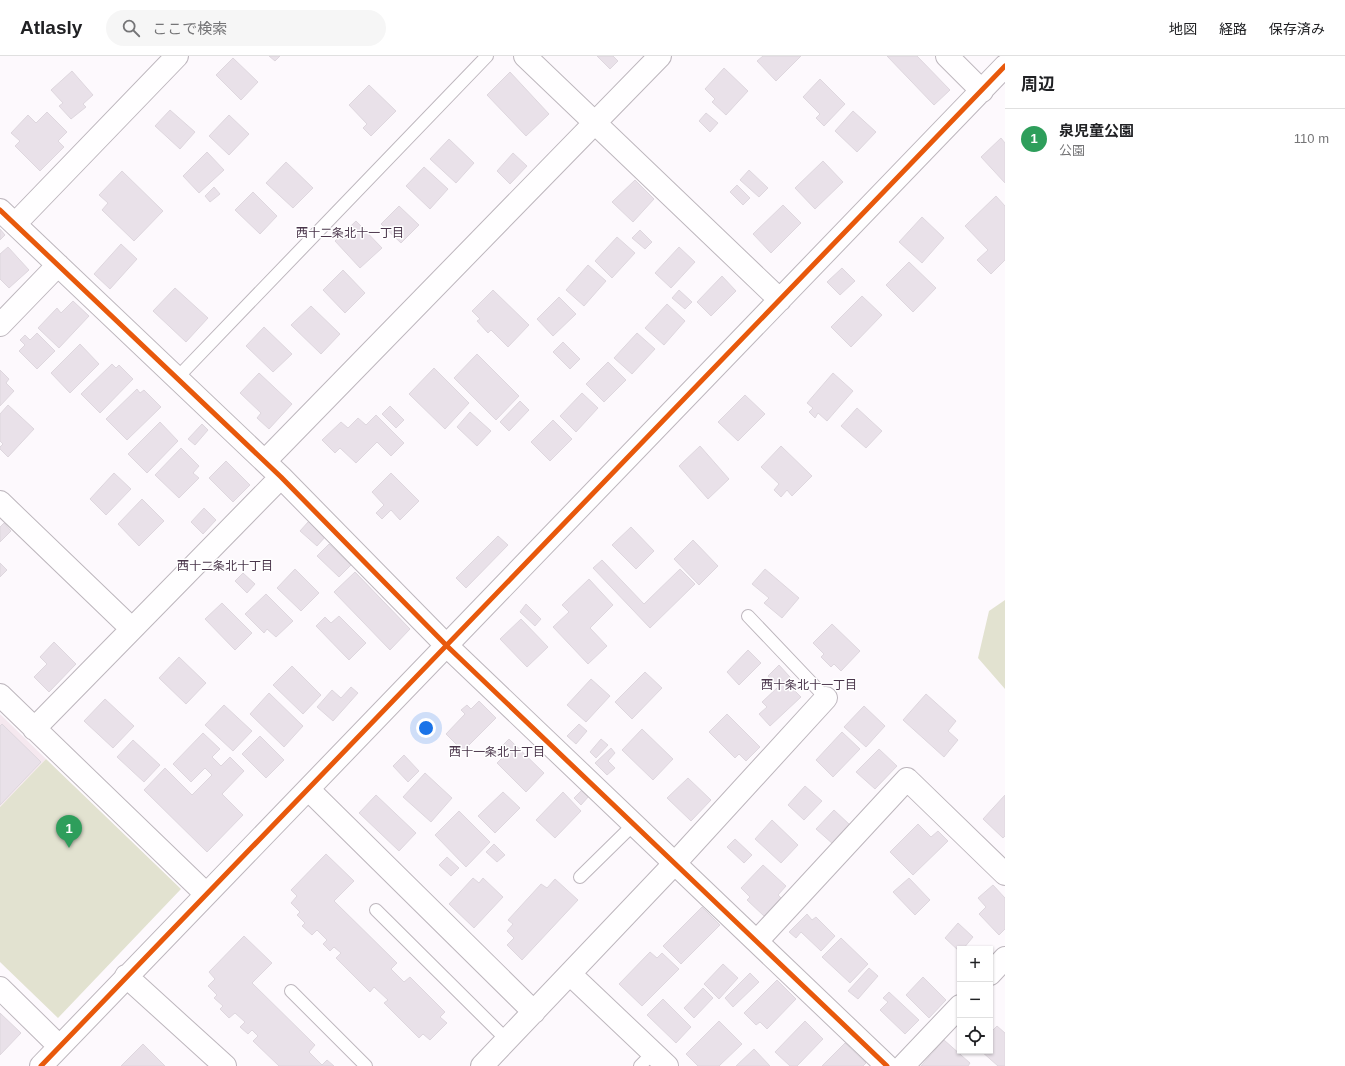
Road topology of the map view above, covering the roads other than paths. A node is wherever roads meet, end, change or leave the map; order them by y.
1 (177, 56) edge
2 (487, 56) edge
3 (525, 56) edge
4 (660, 56) edge
5 (947, 56) edge
6 (1005, 66) edge
7 (982, 91) junction
8 (595, 122) junction
9 (7, 217) edge
10 (58, 265) junction
11 (780, 300) junction
12 (0, 325) edge
13 (177, 378) junction
14 (265, 461) junction
15 (281, 477) junction
16 (0, 502) edge
17 (748, 616) dead end
18 (132, 629) junction
19 (447, 646) junction
20 (0, 695) edge
21 (826, 698) joint
22 (34, 729) junction
23 (308, 788) junction
24 (634, 824) junction
25 (675, 863) junction
26 (1005, 874) edge
27 (580, 877) dead end
28 (206, 894) junction
29 (376, 910) dead end
30 (757, 941) junction
31 (1005, 958) edge
32 (993, 971) edge
33 (570, 974) junction
34 (126, 976) junction
35 (0, 988) edge
36 (291, 991) dead end
37 (957, 1009) edge
38 (534, 1012) junction
39 (507, 1040) junction
40 (60, 1046) junction
41 (654, 1062) edge
42 (40, 1066) edge
43 (225, 1066) edge
44 (366, 1066) edge
45 (482, 1066) edge
46 (887, 1066) edge
47 (903, 1066) edge

1 - 9 street
2 - 13 lane
3 - 8 street
4 - 8 street
5 - 7 street
6 - 7 street
7 - 11 street
8 - 11 street
8 - 14 street
9 - 10 street
10 - 12 street
10 - 13 street
11 - 19 street
13 - 14 street
14 - 15 street
15 - 18 street
15 - 19 street
16 - 18 street
17 - 21 lane
18 - 22 street
19 - 23 street
19 - 24 street
20 - 22 street
21 - 25 street
22 - 28 street
23 - 28 street
23 - 38 street
24 - 25 street
24 - 27 lane
25 - 30 street
25 - 33 street
26 - 30 street
28 - 34 street
29 - 39 lane
30 - 46 street
31 - 32 street
33 - 38 street
33 - 41 street
34 - 40 street
34 - 43 street
35 - 40 street
36 - 44 lane
37 - 47 street
38 - 39 street
39 - 45 street
40 - 42 street

